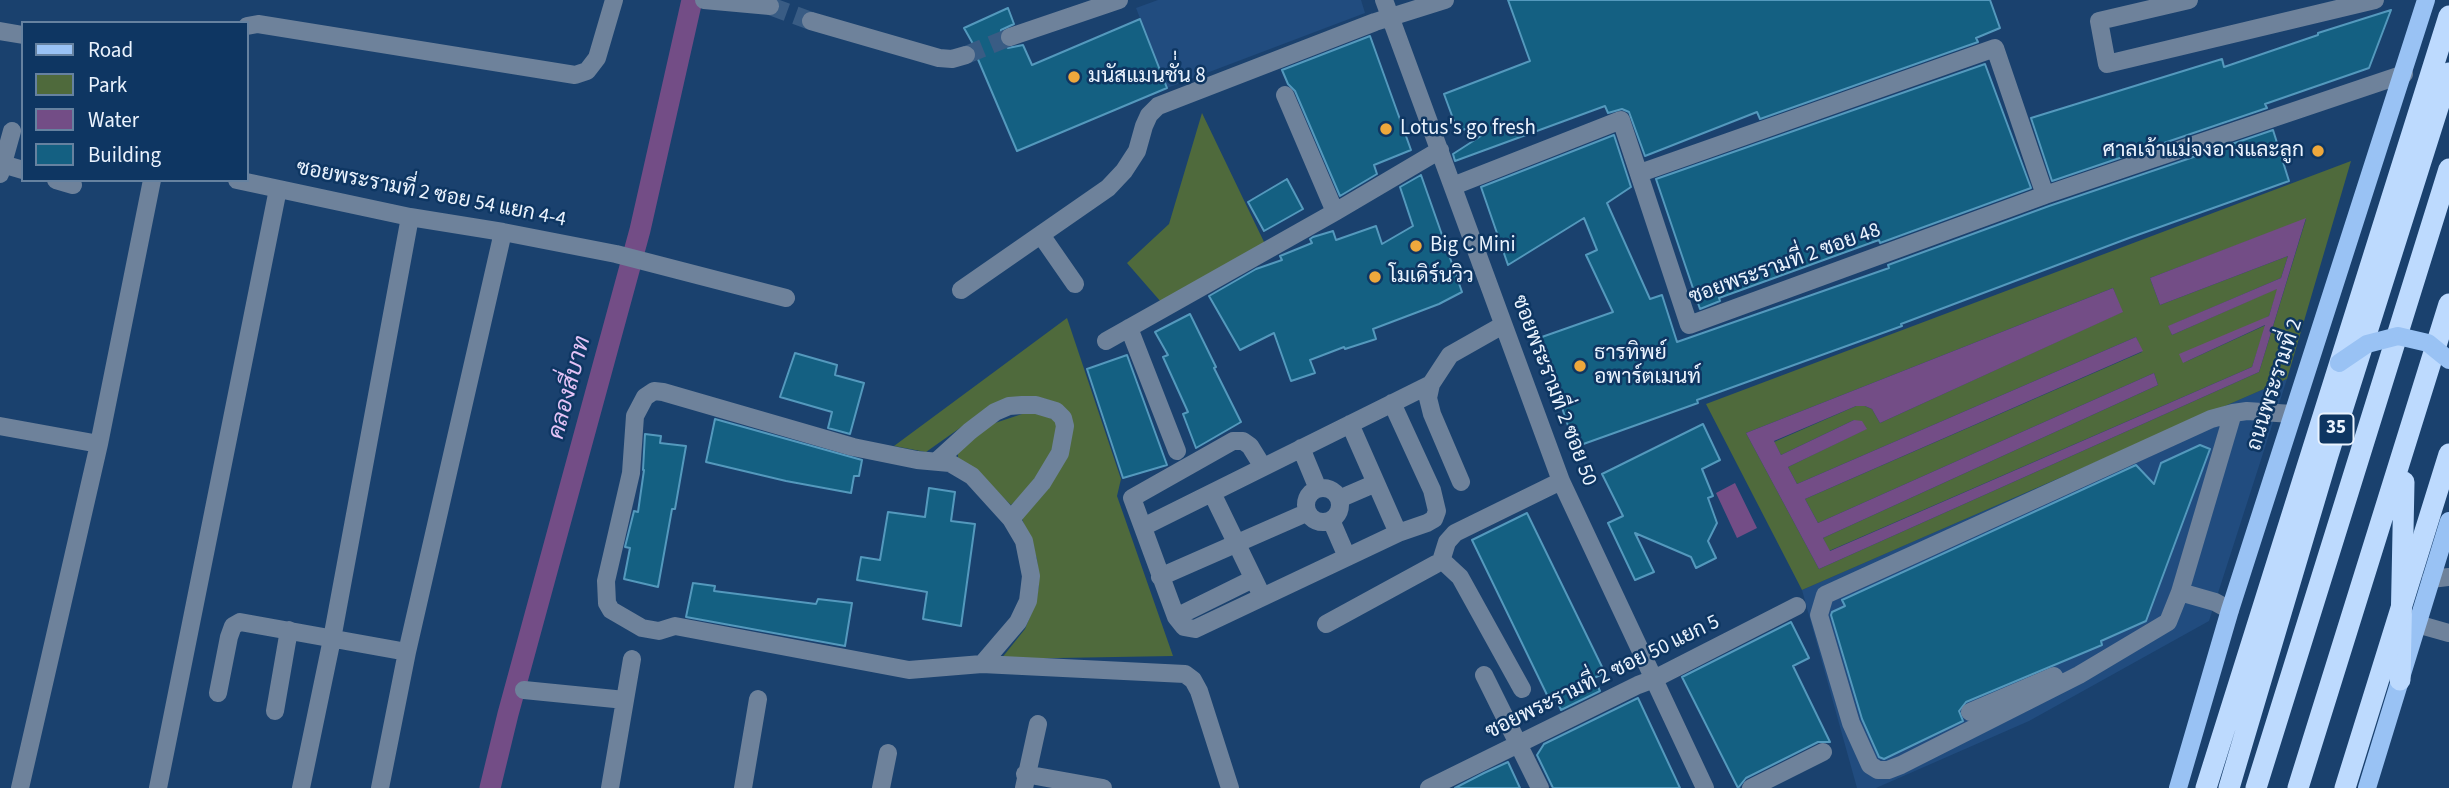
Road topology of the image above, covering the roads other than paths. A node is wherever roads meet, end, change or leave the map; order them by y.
1 (614, 0) edge
2 (704, 0) edge
3 (1119, 0) edge
4 (1445, 0) edge
5 (2189, 0) edge
6 (2375, 0) edge
7 (2426, 0) edge
8 (770, 6) dead end
9 (1387, 8) edge
10 (2449, 16) edge
11 (811, 21) tunnel mouth
12 (248, 26) edge
13 (0, 31) edge
14 (21, 35) edge
15 (1010, 37) tunnel mouth
16 (967, 55) tunnel mouth
17 (2449, 73) edge
18 (2404, 74) junction
19 (1285, 95) dead end
20 (11, 131) edge
21 (1440, 150) junction
22 (1, 169) edge
23 (2449, 169) edge
24 (21, 170) edge
25 (1640, 173) junction
26 (152, 182) edge
27 (246, 182) edge
28 (1453, 186) junction
29 (278, 189) junction
30 (2045, 195) junction
31 (1335, 212) junction
32 (410, 217) junction
33 (503, 232) junction
34 (1041, 235) junction
35 (1075, 284) dead end
36 (961, 290) dead end
37 (786, 298) dead end
38 (2449, 304) edge
39 (1503, 325) junction
40 (1129, 328) junction
41 (2449, 338) edge
42 (1106, 341) dead end
43 (2449, 360) edge
44 (2339, 363) junction
45 (1431, 384) junction
46 (1392, 403) junction
47 (2233, 413) junction
48 (2292, 414) junction
49 (1350, 424) junction
50 (0, 426) edge
51 (99, 444) junction
52 (1301, 448) junction
53 (1177, 451) dead end
54 (2449, 454) edge
55 (937, 461) junction
56 (1263, 467) junction
57 (1561, 481) junction
58 (1461, 482) dead end
59 (2404, 482) junction
60 (1376, 483) junction
61 (1318, 489) junction
62 (1212, 493) junction
63 (1339, 499) junction
64 (1306, 513) junction
65 (1011, 519) junction
66 (1331, 520) junction
67 (2449, 521) edge
68 (1143, 527) junction
69 (1398, 533) junction
70 (1236, 542) junction
71 (1347, 557) junction
72 (1441, 562) junction
73 (1160, 577) junction
74 (2440, 578) edge
75 (1254, 579) junction
76 (2180, 592) junction
77 (1262, 596) junction
78 (1797, 606) dead end
79 (2230, 610) junction
80 (1176, 617) junction
81 (1326, 624) dead end
82 (2417, 624) junction
83 (2446, 629) edge
84 (289, 630) junction
85 (332, 639) junction
86 (407, 652) junction
87 (632, 659) dead end
88 (982, 664) junction
89 (2095, 666) junction
90 (1484, 675) dead end
91 (1654, 680) junction
92 (2400, 680) junction
93 (1522, 689) dead end
94 (524, 690) dead end
95 (218, 693) dead end
96 (758, 699) dead end
97 (625, 700) junction
98 (275, 711) dead end
99 (1970, 712) dead end
100 (1038, 724) dead end
101 (1519, 745) junction
102 (1823, 752) dead end
103 (888, 753) dead end
104 (1024, 781) edge
105 (20, 788) edge
106 (158, 788) edge
107 (301, 788) edge
108 (380, 788) edge
109 (610, 788) edge
110 (743, 788) edge
111 (881, 788) edge
112 (1103, 788) edge
113 (1230, 788) edge
114 (1429, 788) edge
115 (1540, 788) edge
116 (1705, 788) edge
117 (1751, 788) edge
118 (2178, 788) edge
119 (2206, 788) edge
120 (2229, 788) edge
121 (2256, 788) edge
122 (2298, 788) edge
123 (2307, 788) edge
124 (2345, 788) edge
125 (2367, 788) edge

1 - 12 street
2 - 8 street
3 - 15 street
4 - 9 street
5 - 6 street
7 - 18 main road, ถนนพระรามที่ 2 / 35
9 - 21 street, ซอยพระรามที่ 2 ซอย 50
9 - 34 street
10 - 44 highway
11 - 16 street
13 - 14 street
17 - 120 highway, 35
18 - 30 street, ซอยพระรามที่ 2 ซอย 48
18 - 48 main road, ถนนพระรามที่ 2 / 35
19 - 31 street
20 - 22 street
21 - 28 street, ซอยพระรามที่ 2 ซอย 50
21 - 31 street
22 - 24 street
23 - 121 highway
25 - 28 street, ซอยพระรามที่ 2 ซอย 48
25 - 30 street
25 - 30 street, ซอยพระรามที่ 2 ซอย 48
26 - 51 street
27 - 29 street, ซอยพระรามที่ 2 ซอย 54 แยก 4-4
28 - 39 street, ซอยพระรามที่ 2 ซอย 50
29 - 32 street, ซอยพระรามที่ 2 ซอย 54 แยก 4-4
29 - 106 street
31 - 40 street
32 - 33 street, ซอยพระรามที่ 2 ซอย 54 แยก 4-4
32 - 85 street
33 - 37 street, ซอยพระรามที่ 2 ซอย 54 แยก 4-4
33 - 86 street
34 - 35 street
34 - 36 street
38 - 122 highway
39 - 45 street
39 - 57 street, ซอยพระรามที่ 2 ซอย 50
40 - 42 street
40 - 53 street
41 - 59 highway
43 - 44 main road, bridge
44 - 119 highway
45 - 46 street
45 - 58 street
46 - 49 street
46 - 69 street
47 - 48 street
47 - 76 street
47 - 89 street
48 - 79 main road, ถนนพระรามที่ 2 / 35
49 - 52 street
49 - 60 street
50 - 51 street
51 - 105 street
52 - 56 street
52 - 61 street
54 - 124 highway, bridge
55 - 65 street
55 - 65 street
55 - 88 street
56 - 62 street
56 - 68 street
57 - 72 street
57 - 91 street, ซอยพระรามที่ 2 ซอย 50
59 - 92 highway
59 - 123 highway
60 - 63 street
60 - 69 street
61 - 63 street
61 - 64 street
62 - 68 street
62 - 70 street
63 - 66 street
64 - 66 street
64 - 70 street
65 - 88 street
66 - 71 street
67 - 74 main road
68 - 73 street
69 - 71 street
70 - 73 street
70 - 75 street
71 - 77 street
72 - 81 street
72 - 93 street
73 - 80 street
74 - 82 main road
75 - 77 street
75 - 80 street
76 - 79 street
76 - 89 street
77 - 80 street
78 - 91 street, ซอยพระรามที่ 2 ซอย 50 แยก 5
79 - 118 main road, ถนนพระรามที่ 2 / 35
82 - 83 street
82 - 92 main road
84 - 85 street
84 - 95 street
84 - 98 street
85 - 86 street
85 - 107 street
86 - 108 street
87 - 97 street
88 - 113 street
89 - 99 street
90 - 101 street
91 - 101 street, ซอยพระรามที่ 2 ซอย 50 แยก 5
91 - 116 street, ซอยพระรามที่ 2 ซอย 50
92 - 125 main road
94 - 97 street
96 - 110 street
97 - 109 street
100 - 104 street
101 - 114 street, ซอยพระรามที่ 2 ซอย 50 แยก 5
101 - 115 street
102 - 117 street
103 - 111 street
104 - 112 street

